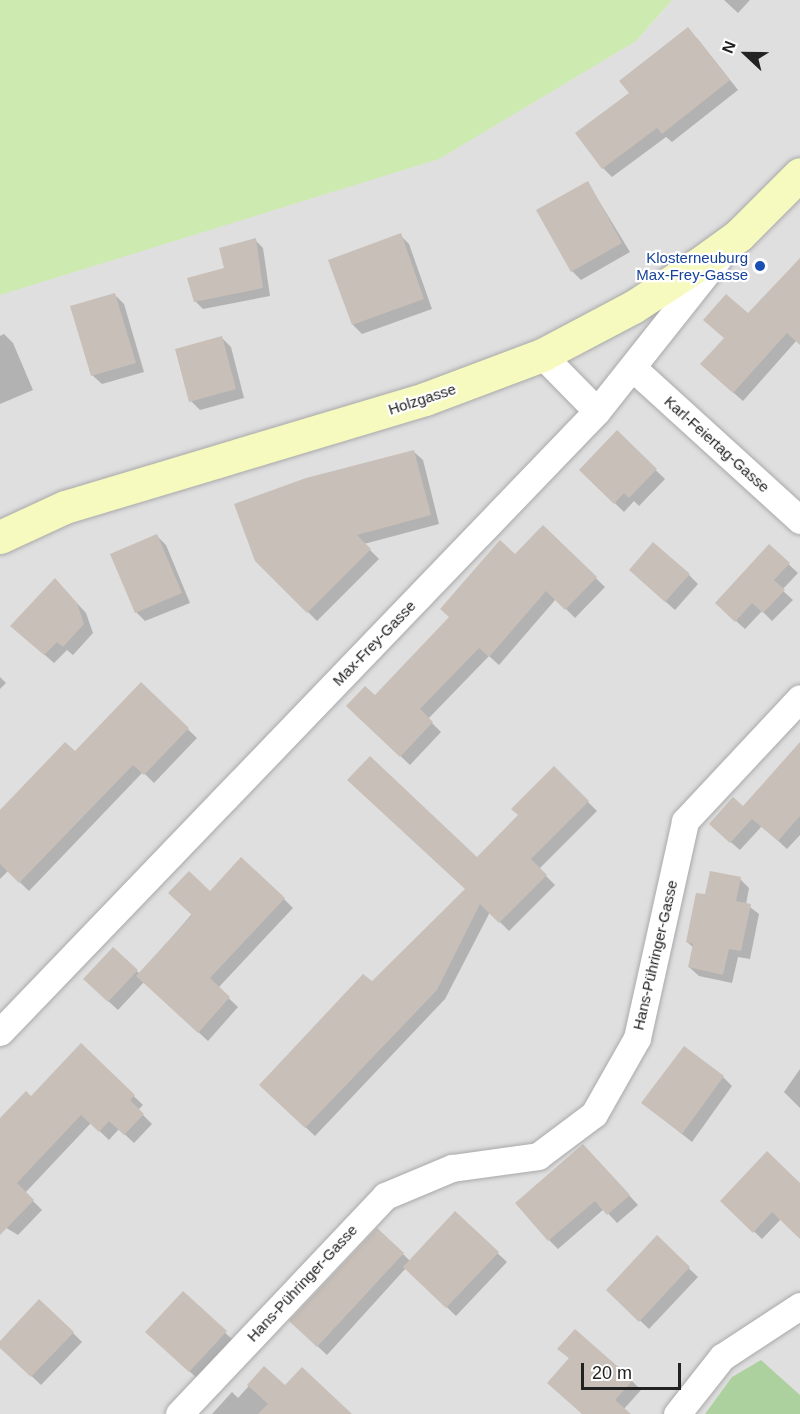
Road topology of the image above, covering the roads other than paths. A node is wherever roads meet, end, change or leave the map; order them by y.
1 (800, 174) edge
2 (732, 239) junction
3 (542, 355) junction
4 (633, 368) junction
5 (597, 411) junction
6 (800, 520) edge
7 (0, 537) edge
8 (800, 698) edge
9 (0, 1032) edge
10 (800, 1306) edge
11 (178, 1414) edge
12 (677, 1414) edge

1 - 2 street, Holzgasse
2 - 3 street, Holzgasse
2 - 4 street, Max-Frey-Gasse
3 - 5 street
3 - 7 street, Holzgasse
4 - 5 street, Max-Frey-Gasse
4 - 6 street, Karl-Feiertag-Gasse
5 - 9 street, Max-Frey-Gasse
8 - 11 street, Hans-Pühringer-Gasse
10 - 12 street

